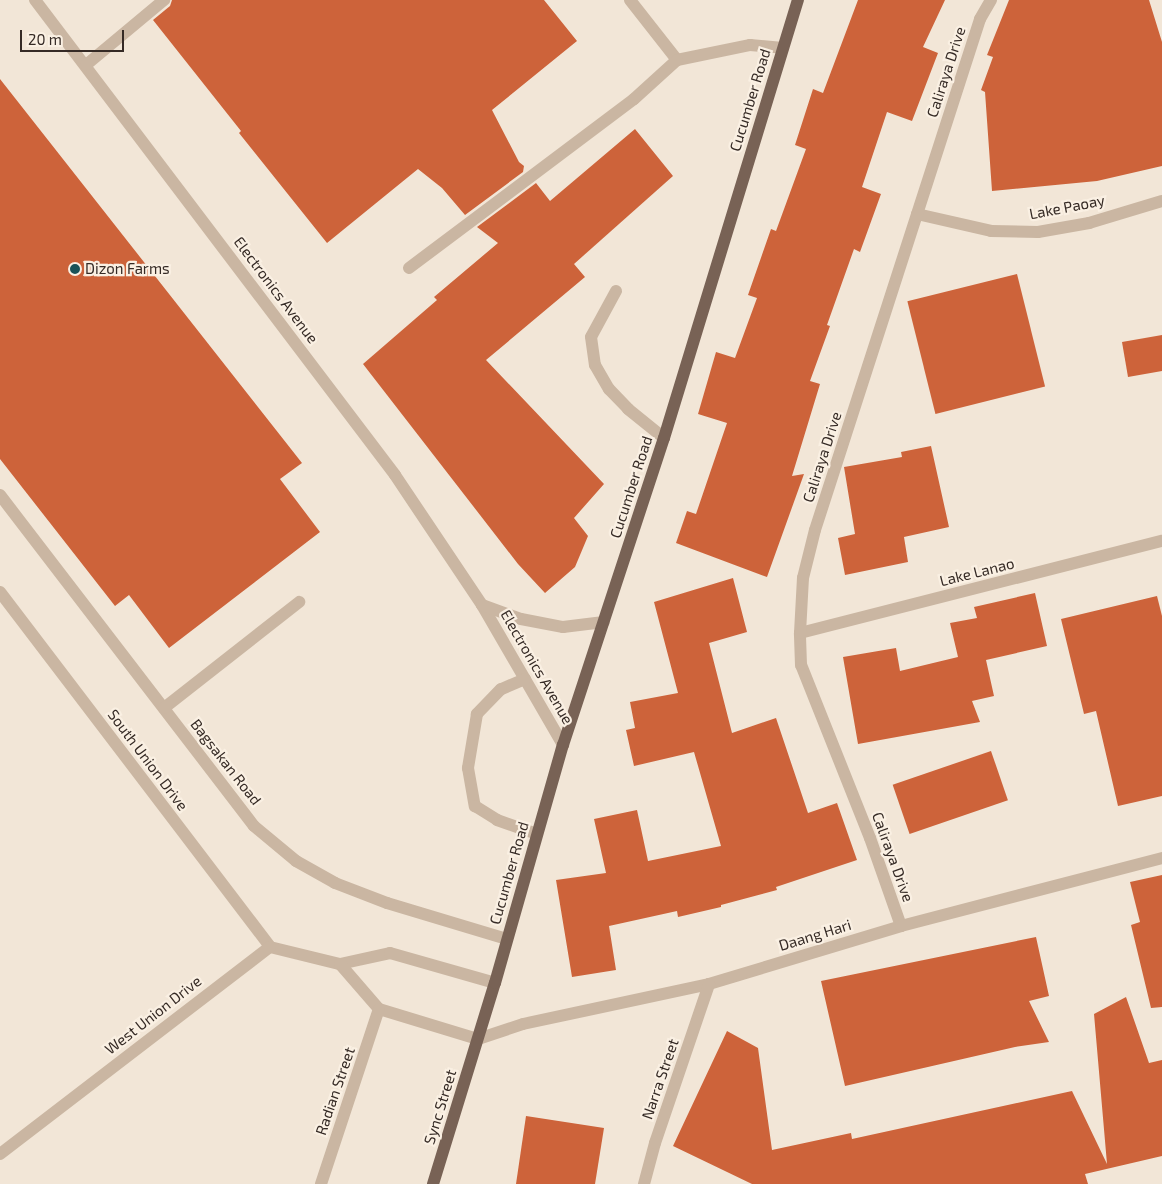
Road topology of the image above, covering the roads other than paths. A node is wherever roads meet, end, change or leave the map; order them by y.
1 (35, 0) edge
2 (164, 0) edge
3 (630, 0) edge
4 (798, 0) edge
5 (991, 0) edge
6 (783, 48) junction
7 (677, 60) junction
8 (86, 65) junction
9 (1162, 201) edge
10 (918, 214) junction
11 (409, 268) dead end
12 (616, 291) dead end
13 (664, 438) junction
14 (0, 496) edge
15 (1162, 541) edge
16 (0, 592) edge
17 (299, 602) dead end
18 (482, 605) junction
19 (604, 622) junction
20 (800, 633) junction
21 (524, 679) junction
22 (164, 708) junction
23 (563, 746) junction
24 (537, 834) junction
25 (1162, 858) edge
26 (901, 926) junction
27 (507, 939) junction
28 (270, 947) junction
29 (340, 964) junction
30 (495, 983) junction
31 (708, 984) junction
32 (379, 1009) junction
33 (478, 1039) junction
34 (0, 1154) edge
35 (321, 1184) edge
36 (433, 1184) edge
37 (644, 1184) edge

1 - 8 street, Electronics Avenue
2 - 8 street
3 - 7 street
4 - 6 main road, Cucumber Road
5 - 10 street, Caliraya Drive
6 - 7 street
6 - 13 main road, Cucumber Road
7 - 11 street
8 - 18 street, Electronics Avenue
9 - 10 street, Lake Paoay
10 - 20 street, Caliraya Drive
12 - 13 street
13 - 19 main road, Cucumber Road
14 - 22 street, Bagsakan Road
15 - 20 street, Lake Lanao
16 - 28 street, South Union Drive
17 - 22 street
18 - 19 street, Electronics Avenue
18 - 21 street, Electronics Avenue
19 - 23 main road, Cucumber Road
20 - 26 street, Caliraya Drive
21 - 23 street, Electronics Avenue
21 - 24 street
22 - 27 street, Bagsakan Road
23 - 24 main road, Cucumber Road
24 - 27 main road, Cucumber Road
25 - 26 street, Daang Hari
26 - 31 street, Daang Hari
27 - 30 main road, Cucumber Road
28 - 29 street
28 - 34 street, West Union Drive
29 - 30 street
29 - 32 street
30 - 33 main road, Cucumber Road
31 - 33 street, Daang Hari
31 - 37 street, Narra Street
32 - 33 street
32 - 35 street, Radian Street
33 - 36 main road, Sync Street

